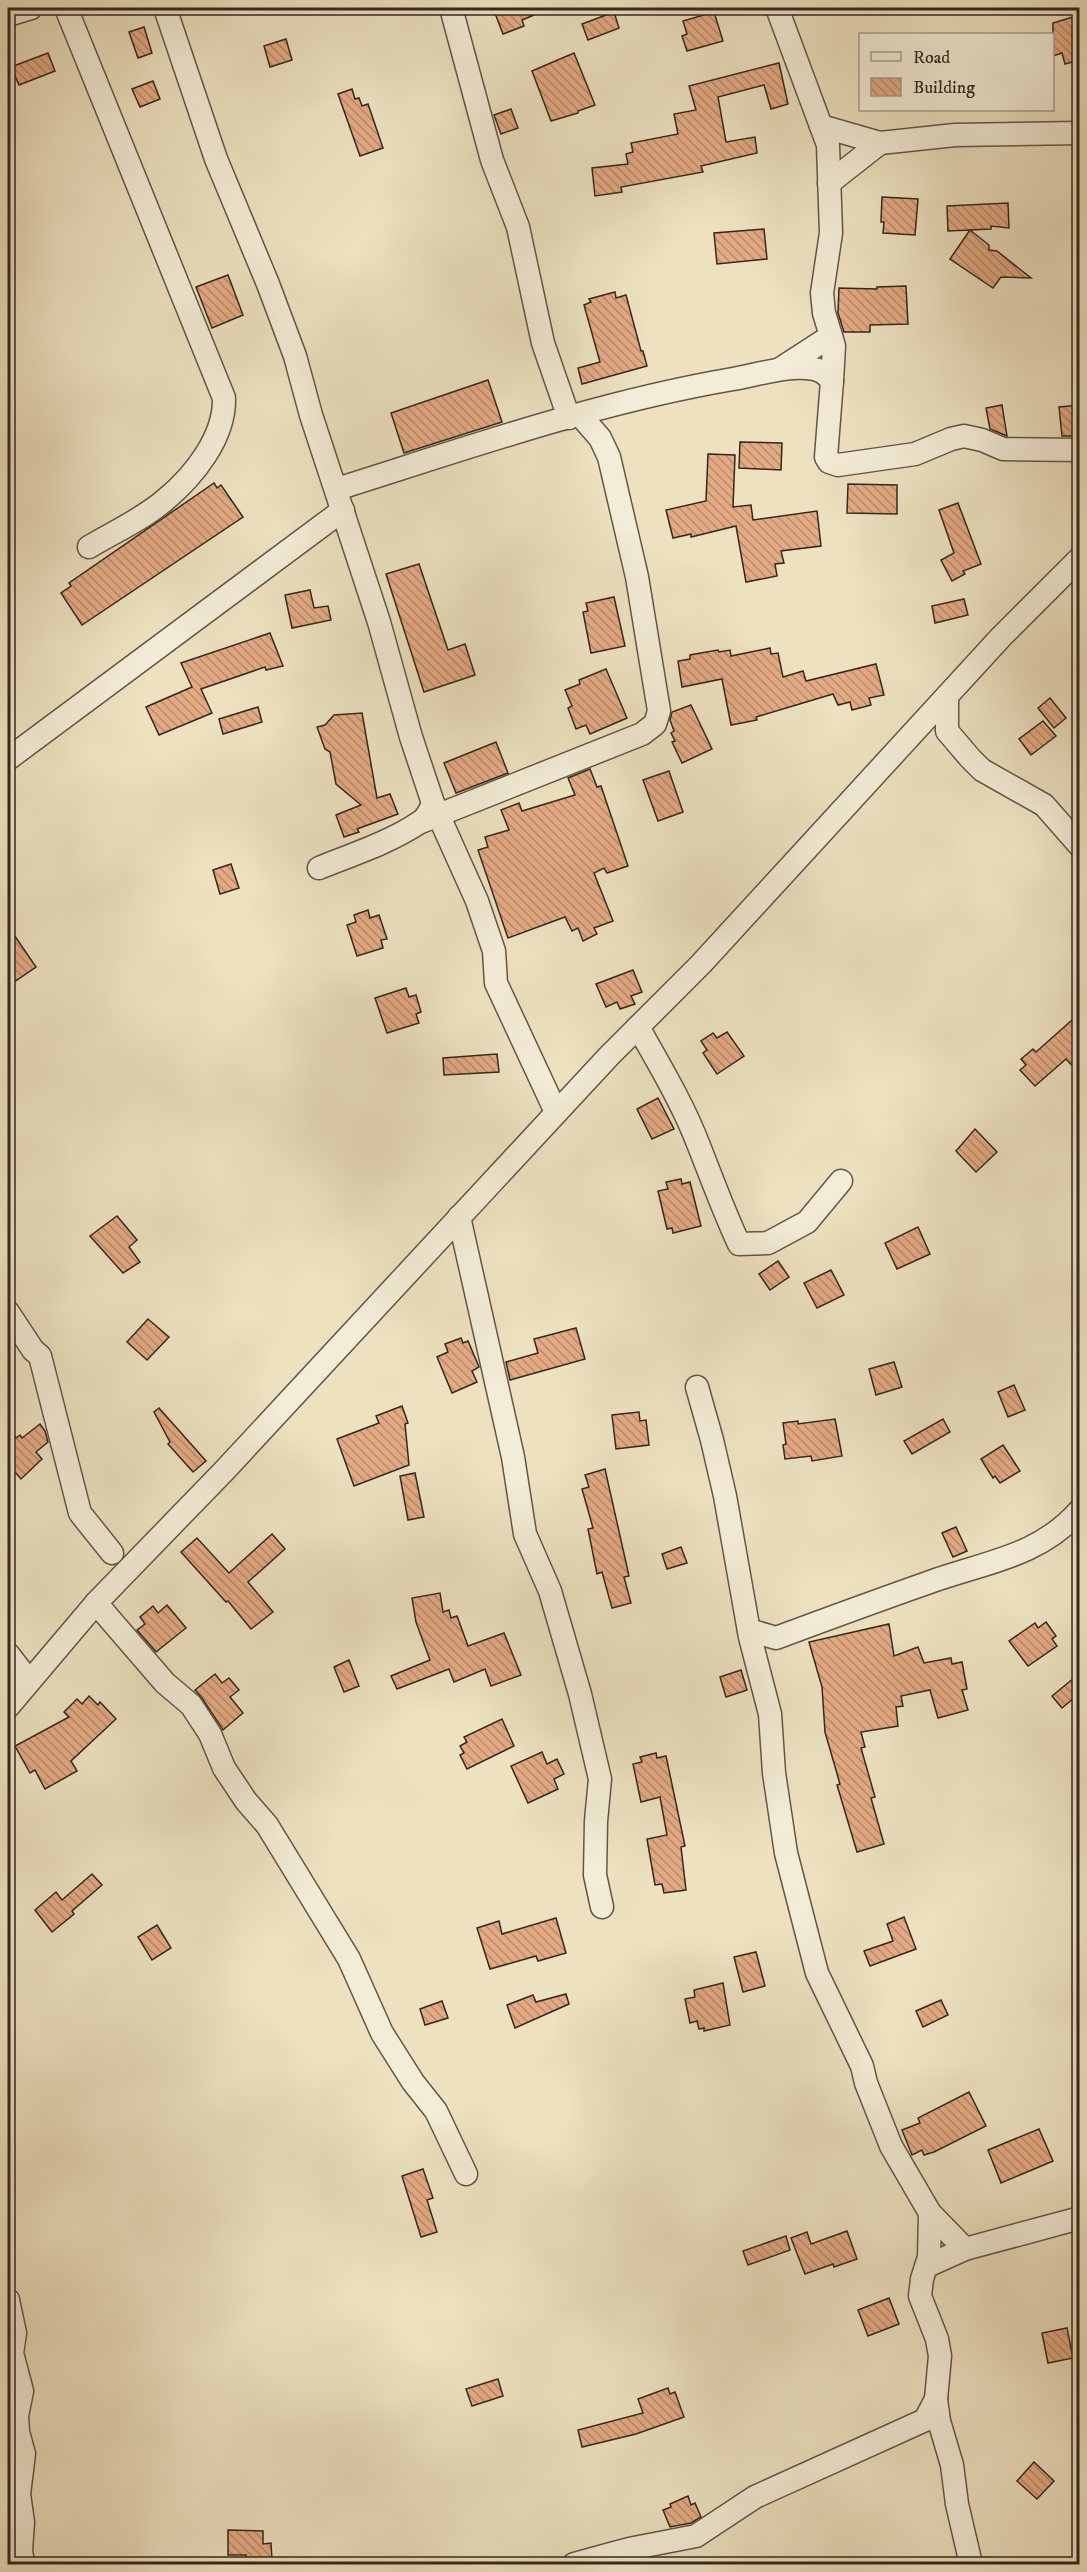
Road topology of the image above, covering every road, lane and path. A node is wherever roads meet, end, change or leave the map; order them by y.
1 (30, 8) edge
2 (66, 8) edge
3 (165, 8) edge
4 (451, 8) edge
5 (777, 8) edge
6 (8, 15) edge
7 (821, 126) junction
8 (1080, 133) edge
9 (880, 143) junction
10 (829, 183) junction
11 (831, 336) junction
12 (776, 372) junction
13 (832, 381) junction
14 (574, 416) junction
15 (1080, 450) edge
16 (340, 500) junction
17 (89, 547) dead end
18 (1080, 558) edge
19 (947, 696) junction
20 (916, 729) junction
21 (947, 731) junction
22 (8, 759) edge
23 (430, 814) junction
24 (1080, 846) edge
25 (319, 868) dead end
26 (638, 1027) junction
27 (543, 1083) junction
28 (577, 1090) junction
29 (556, 1112) junction
30 (841, 1181) dead end
31 (459, 1217) junction
32 (8, 1312) edge
33 (697, 1387) dead end
34 (1080, 1509) edge
35 (112, 1553) dead end
36 (96, 1604) junction
37 (749, 1630) junction
38 (776, 1638) junction
39 (8, 1654) edge
40 (756, 1656) junction
41 (29, 1681) junction
42 (8, 1707) edge
43 (602, 1907) dead end
44 (466, 2174) dead end
45 (930, 2213) junction
46 (1080, 2218) edge
47 (965, 2249) junction
48 (927, 2266) junction
49 (8, 2300) edge
50 (933, 2424) junction
51 (23, 2565) edge
52 (574, 2565) edge
53 (971, 2565) edge

1 - 6 street
2 - 17 street
3 - 16 street
4 - 14 street
5 - 7 street
7 - 9 street
7 - 10 street
8 - 9 street
9 - 10 street
10 - 11 street
11 - 12 street
11 - 13 street
12 - 13 street
12 - 14 street
13 - 15 street
14 - 16 street
14 - 23 street
16 - 22 street
16 - 23 street
18 - 19 street
19 - 20 street
19 - 21 street
20 - 21 street
20 - 26 street
21 - 24 street
23 - 25 street
23 - 27 street
26 - 28 street
26 - 30 street
27 - 28 street
27 - 29 street
28 - 29 street
29 - 31 street
31 - 36 street
31 - 43 street
32 - 35 street
33 - 37 street
34 - 38 street
36 - 41 street
36 - 44 street
37 - 38 street
37 - 40 street
38 - 40 street
39 - 41 street
40 - 45 street
41 - 42 street
45 - 47 street
45 - 48 street
46 - 47 street
47 - 48 street
48 - 50 street
49 - 51 street
50 - 52 street
50 - 53 street

